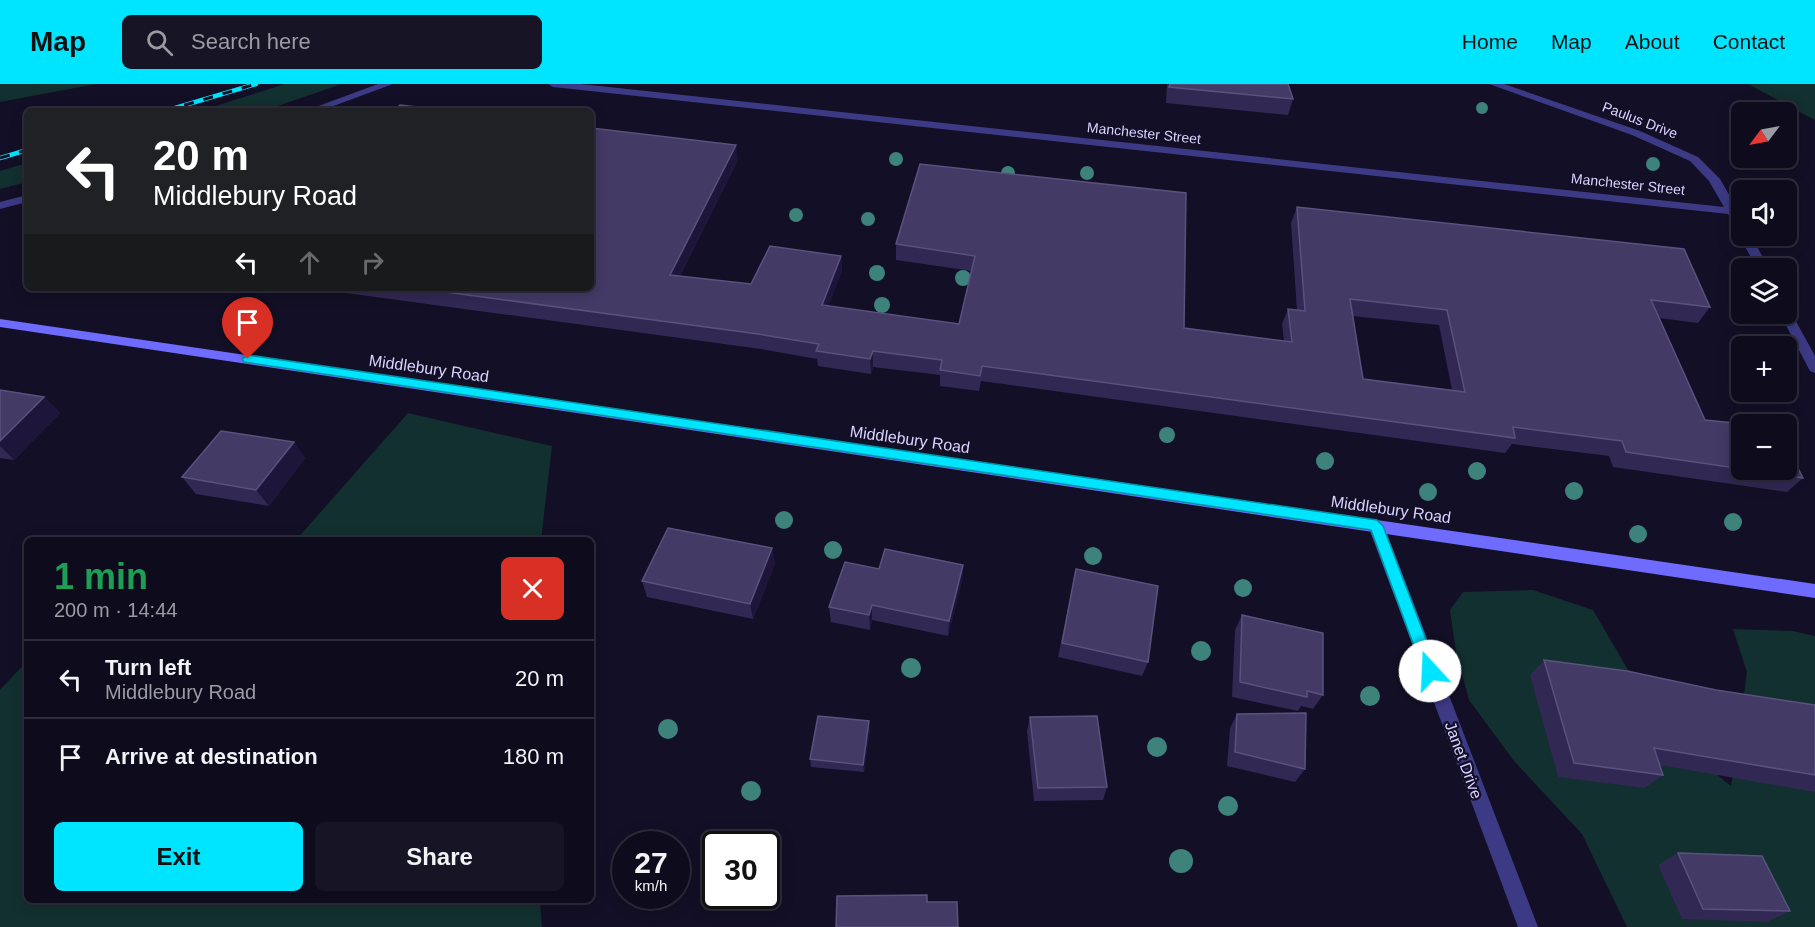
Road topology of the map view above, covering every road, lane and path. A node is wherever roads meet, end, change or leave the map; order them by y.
1 (388, 84) edge
2 (553, 84) edge
3 (1494, 84) edge
4 (319, 108) edge
5 (24, 199) edge
6 (0, 206) edge
7 (1731, 209) edge
8 (1731, 211) edge
9 (0, 323) edge
10 (1791, 324) edge
11 (1815, 368) edge
12 (1377, 526) junction
13 (1815, 591) edge
14 (1528, 927) edge

1 - 4 street
2 - 8 street, Manchester Street
3 - 7 street, Paulus Drive
5 - 6 street
9 - 12 street, Middlebury Road
10 - 11 street
12 - 13 street, Middlebury Road
12 - 14 street, Janet Drive

